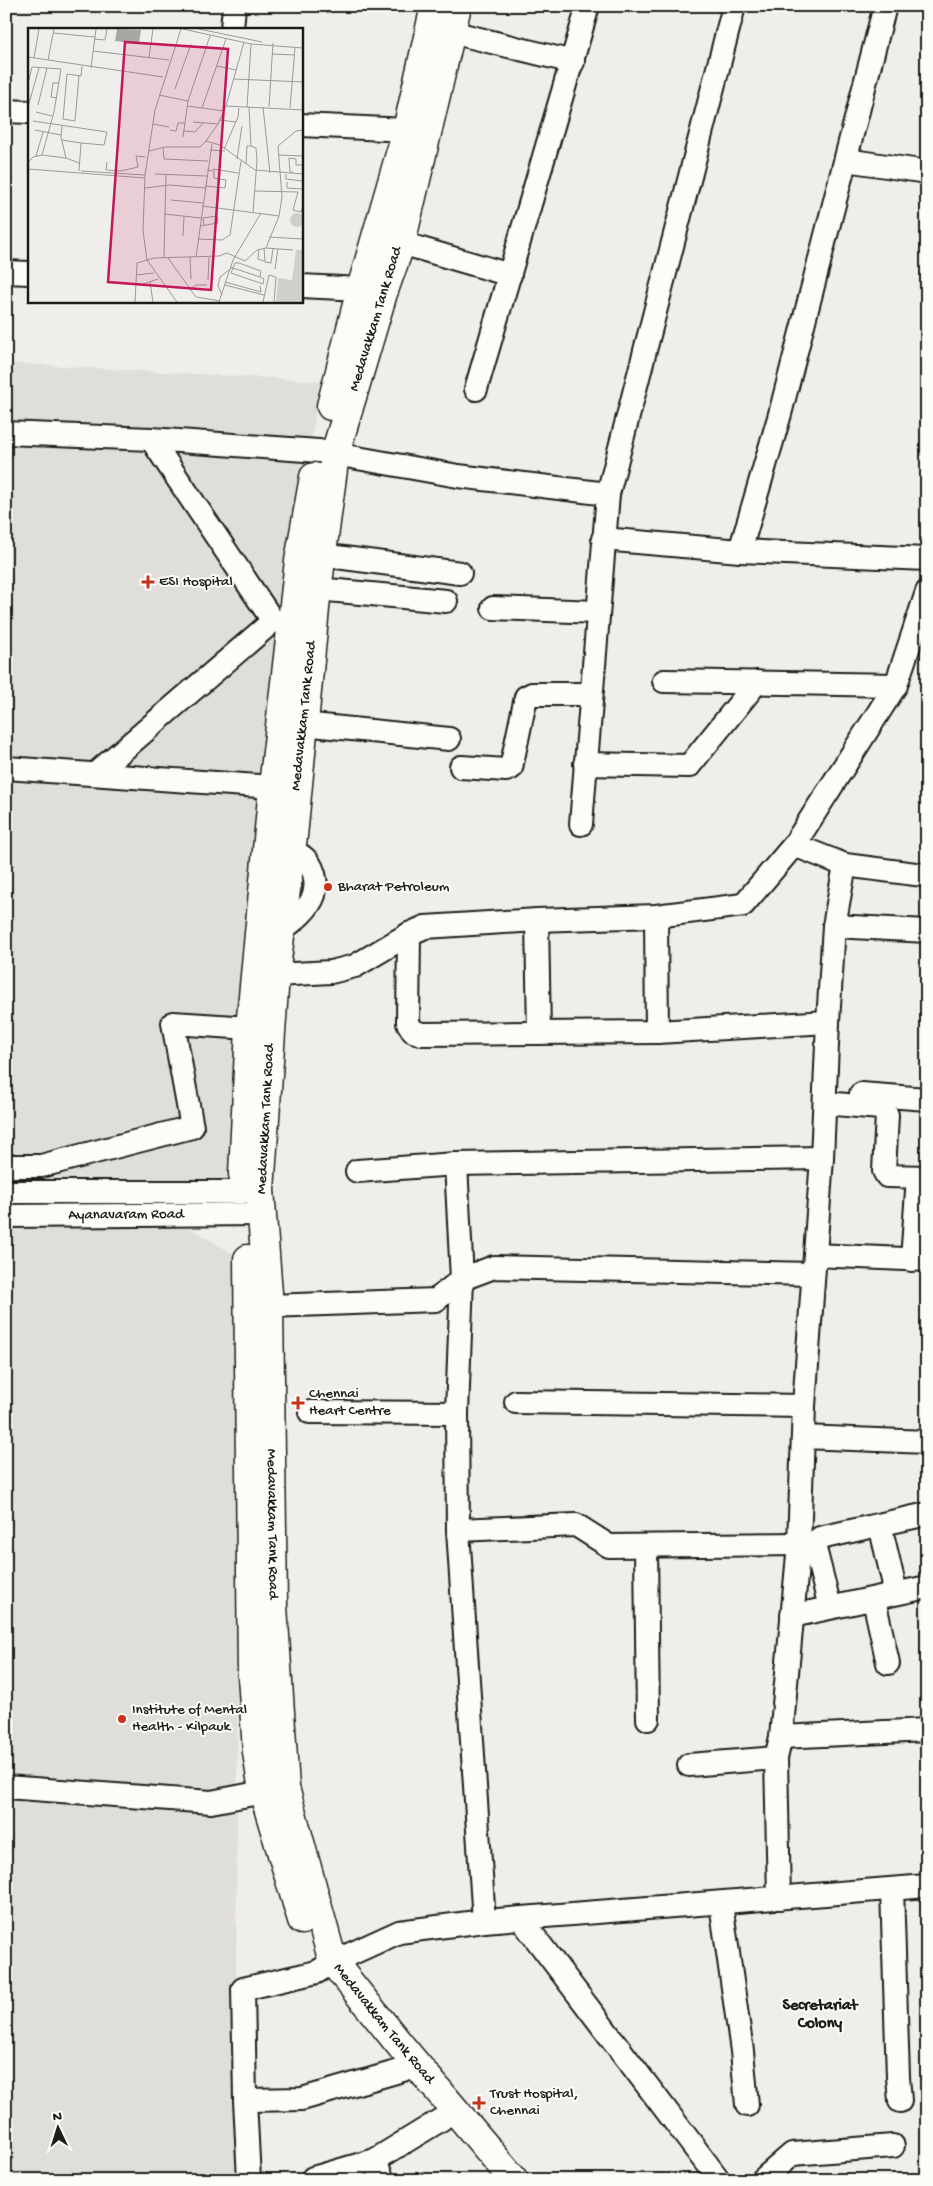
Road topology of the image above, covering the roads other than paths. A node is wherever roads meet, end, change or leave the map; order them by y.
1 (234, 6) edge
2 (435, 6) edge
3 (588, 6) edge
4 (734, 6) edge
5 (885, 6) edge
6 (454, 19) edge
7 (232, 28) edge
8 (573, 62) junction
9 (6, 111) edge
10 (28, 112) edge
11 (302, 125) edge
12 (407, 130) junction
13 (846, 160) junction
14 (927, 172) edge
15 (400, 244) junction
16 (6, 272) edge
17 (28, 273) edge
18 (510, 275) junction
19 (302, 286) edge
20 (361, 289) junction
21 (476, 389) dead end
22 (6, 433) edge
23 (151, 439) junction
24 (327, 452) junction
25 (608, 494) junction
26 (603, 539) junction
27 (740, 551) junction
28 (322, 555) junction
29 (927, 559) edge
30 (460, 572) dead end
31 (317, 589) junction
32 (927, 592) edge
33 (446, 602) dead end
34 (493, 608) dead end
35 (597, 612) junction
36 (293, 622) junction
37 (919, 641) edge
38 (664, 681) dead end
39 (757, 682) junction
40 (896, 685) junction
41 (591, 694) junction
42 (303, 724) junction
43 (449, 738) dead end
44 (584, 764) junction
45 (461, 767) dead end
46 (6, 768) edge
47 (95, 774) junction
48 (272, 787) junction
49 (581, 824) dead end
50 (794, 844) junction
51 (845, 865) junction
52 (927, 877) edge
53 (656, 916) junction
54 (536, 920) junction
55 (834, 926) junction
56 (927, 931) edge
57 (409, 934) junction
58 (275, 975) junction
59 (828, 1022) junction
60 (250, 1028) junction
61 (657, 1032) junction
62 (539, 1033) junction
63 (825, 1098) junction
64 (927, 1099) edge
65 (822, 1158) junction
66 (456, 1164) junction
67 (6, 1166) edge
68 (357, 1171) dead end
69 (922, 1177) edge
70 (6, 1192) edge
71 (253, 1203) junction
72 (6, 1216) edge
73 (919, 1260) edge
74 (814, 1265) junction
75 (462, 1279) junction
76 (270, 1306) junction
77 (516, 1402) dead end
78 (804, 1406) junction
79 (310, 1412) dead end
80 (457, 1413) junction
81 (803, 1437) junction
82 (927, 1442) edge
83 (927, 1514) edge
84 (880, 1525) junction
85 (458, 1530) junction
86 (799, 1544) junction
87 (646, 1547) junction
88 (926, 1590) edge
89 (896, 1593) junction
90 (874, 1600) junction
91 (830, 1607) junction
92 (792, 1616) junction
93 (888, 1663) dead end
94 (648, 1719) dead end
95 (927, 1730) edge
96 (778, 1747) junction
97 (689, 1765) dead end
98 (6, 1787) edge
99 (274, 1790) junction
100 (927, 1886) edge
101 (892, 1889) junction
102 (779, 1898) junction
103 (721, 1904) junction
104 (521, 1919) junction
105 (484, 1921) junction
106 (325, 1967) junction
107 (403, 2070) junction
108 (245, 2100) junction
109 (900, 2101) dead end
110 (747, 2105) dead end
111 (442, 2120) junction
112 (893, 2146) dead end
113 (379, 2170) edge
114 (313, 2178) dead end
115 (249, 2180) edge
116 (489, 2180) edge
117 (514, 2180) edge
118 (719, 2180) edge
119 (762, 2180) edge

1 - 7 street
2 - 12 main road, Medavakkam Tank Road
3 - 8 street
4 - 25 street
5 - 13 street
6 - 8 street
6 - 15 main road, Medavakkam Tank Road
8 - 18 street
9 - 10 street
11 - 12 street
12 - 20 main road, Medavakkam Tank Road
13 - 14 street
13 - 27 street
15 - 18 street
15 - 24 main road, Medavakkam Tank Road
16 - 17 street
18 - 21 street
19 - 20 street
20 - 24 main road, Medavakkam Tank Road
22 - 23 street
23 - 24 street
23 - 36 street
24 - 25 street
24 - 28 main road, Medavakkam Tank Road
24 - 36 main road, Medavakkam Tank Road
25 - 26 street
26 - 27 street
26 - 35 street
27 - 29 street
28 - 30 street
28 - 31 main road, Medavakkam Tank Road
31 - 33 street
31 - 36 main road, Medavakkam Tank Road
32 - 37 street
34 - 35 street
35 - 41 street
36 - 42 main road, Medavakkam Tank Road
36 - 47 street
36 - 48 main road, Medavakkam Tank Road
37 - 40 street
38 - 39 street
39 - 40 street
39 - 44 street
40 - 50 street
41 - 44 street
41 - 45 street
42 - 43 street
42 - 58 main road, Medavakkam Tank Road
44 - 49 street
46 - 47 street
47 - 48 street
48 - 60 main road, Medavakkam Tank Road
50 - 51 street
50 - 53 street
51 - 52 street
51 - 55 street
53 - 54 street
53 - 61 street
54 - 57 street
54 - 62 street
55 - 56 street
55 - 59 street
57 - 58 street
57 - 62 street
58 - 71 main road, Medavakkam Tank Road
59 - 61 street
59 - 63 street
60 - 67 street
60 - 71 main road, Medavakkam Tank Road
61 - 62 street
63 - 64 street
63 - 65 street
63 - 69 street
65 - 66 street
65 - 74 street
66 - 68 street
66 - 75 street
69 - 73 street
70 - 71 street, Ayanavaram Road
71 - 72 street, Ayanavaram Road
71 - 76 main road, Medavakkam Tank Road
71 - 99 main road, Medavakkam Tank Road
73 - 74 street
74 - 75 street
74 - 78 street
75 - 76 street
75 - 80 street
76 - 99 main road, Medavakkam Tank Road
77 - 78 street
78 - 81 street
79 - 80 street
80 - 85 street
81 - 82 street
81 - 86 street
83 - 84 street
84 - 89 street
84 - 91 street
85 - 87 street
85 - 105 street
86 - 87 street
86 - 92 street
87 - 94 street
88 - 89 street
89 - 90 street
90 - 91 street
90 - 93 street
91 - 92 street
92 - 96 street
95 - 96 street
96 - 97 street
96 - 102 street
98 - 99 street
99 - 106 main road, Medavakkam Tank Road
100 - 101 street
101 - 102 street
101 - 109 street
102 - 103 street
103 - 104 street
103 - 110 street
104 - 105 street
104 - 118 street
105 - 106 street
106 - 107 main road, Medavakkam Tank Road
106 - 108 street
106 - 117 main road, Medavakkam Tank Road
107 - 108 street
107 - 111 main road, Medavakkam Tank Road
108 - 115 street
111 - 113 street
111 - 116 main road, Medavakkam Tank Road
112 - 119 street
113 - 114 street

